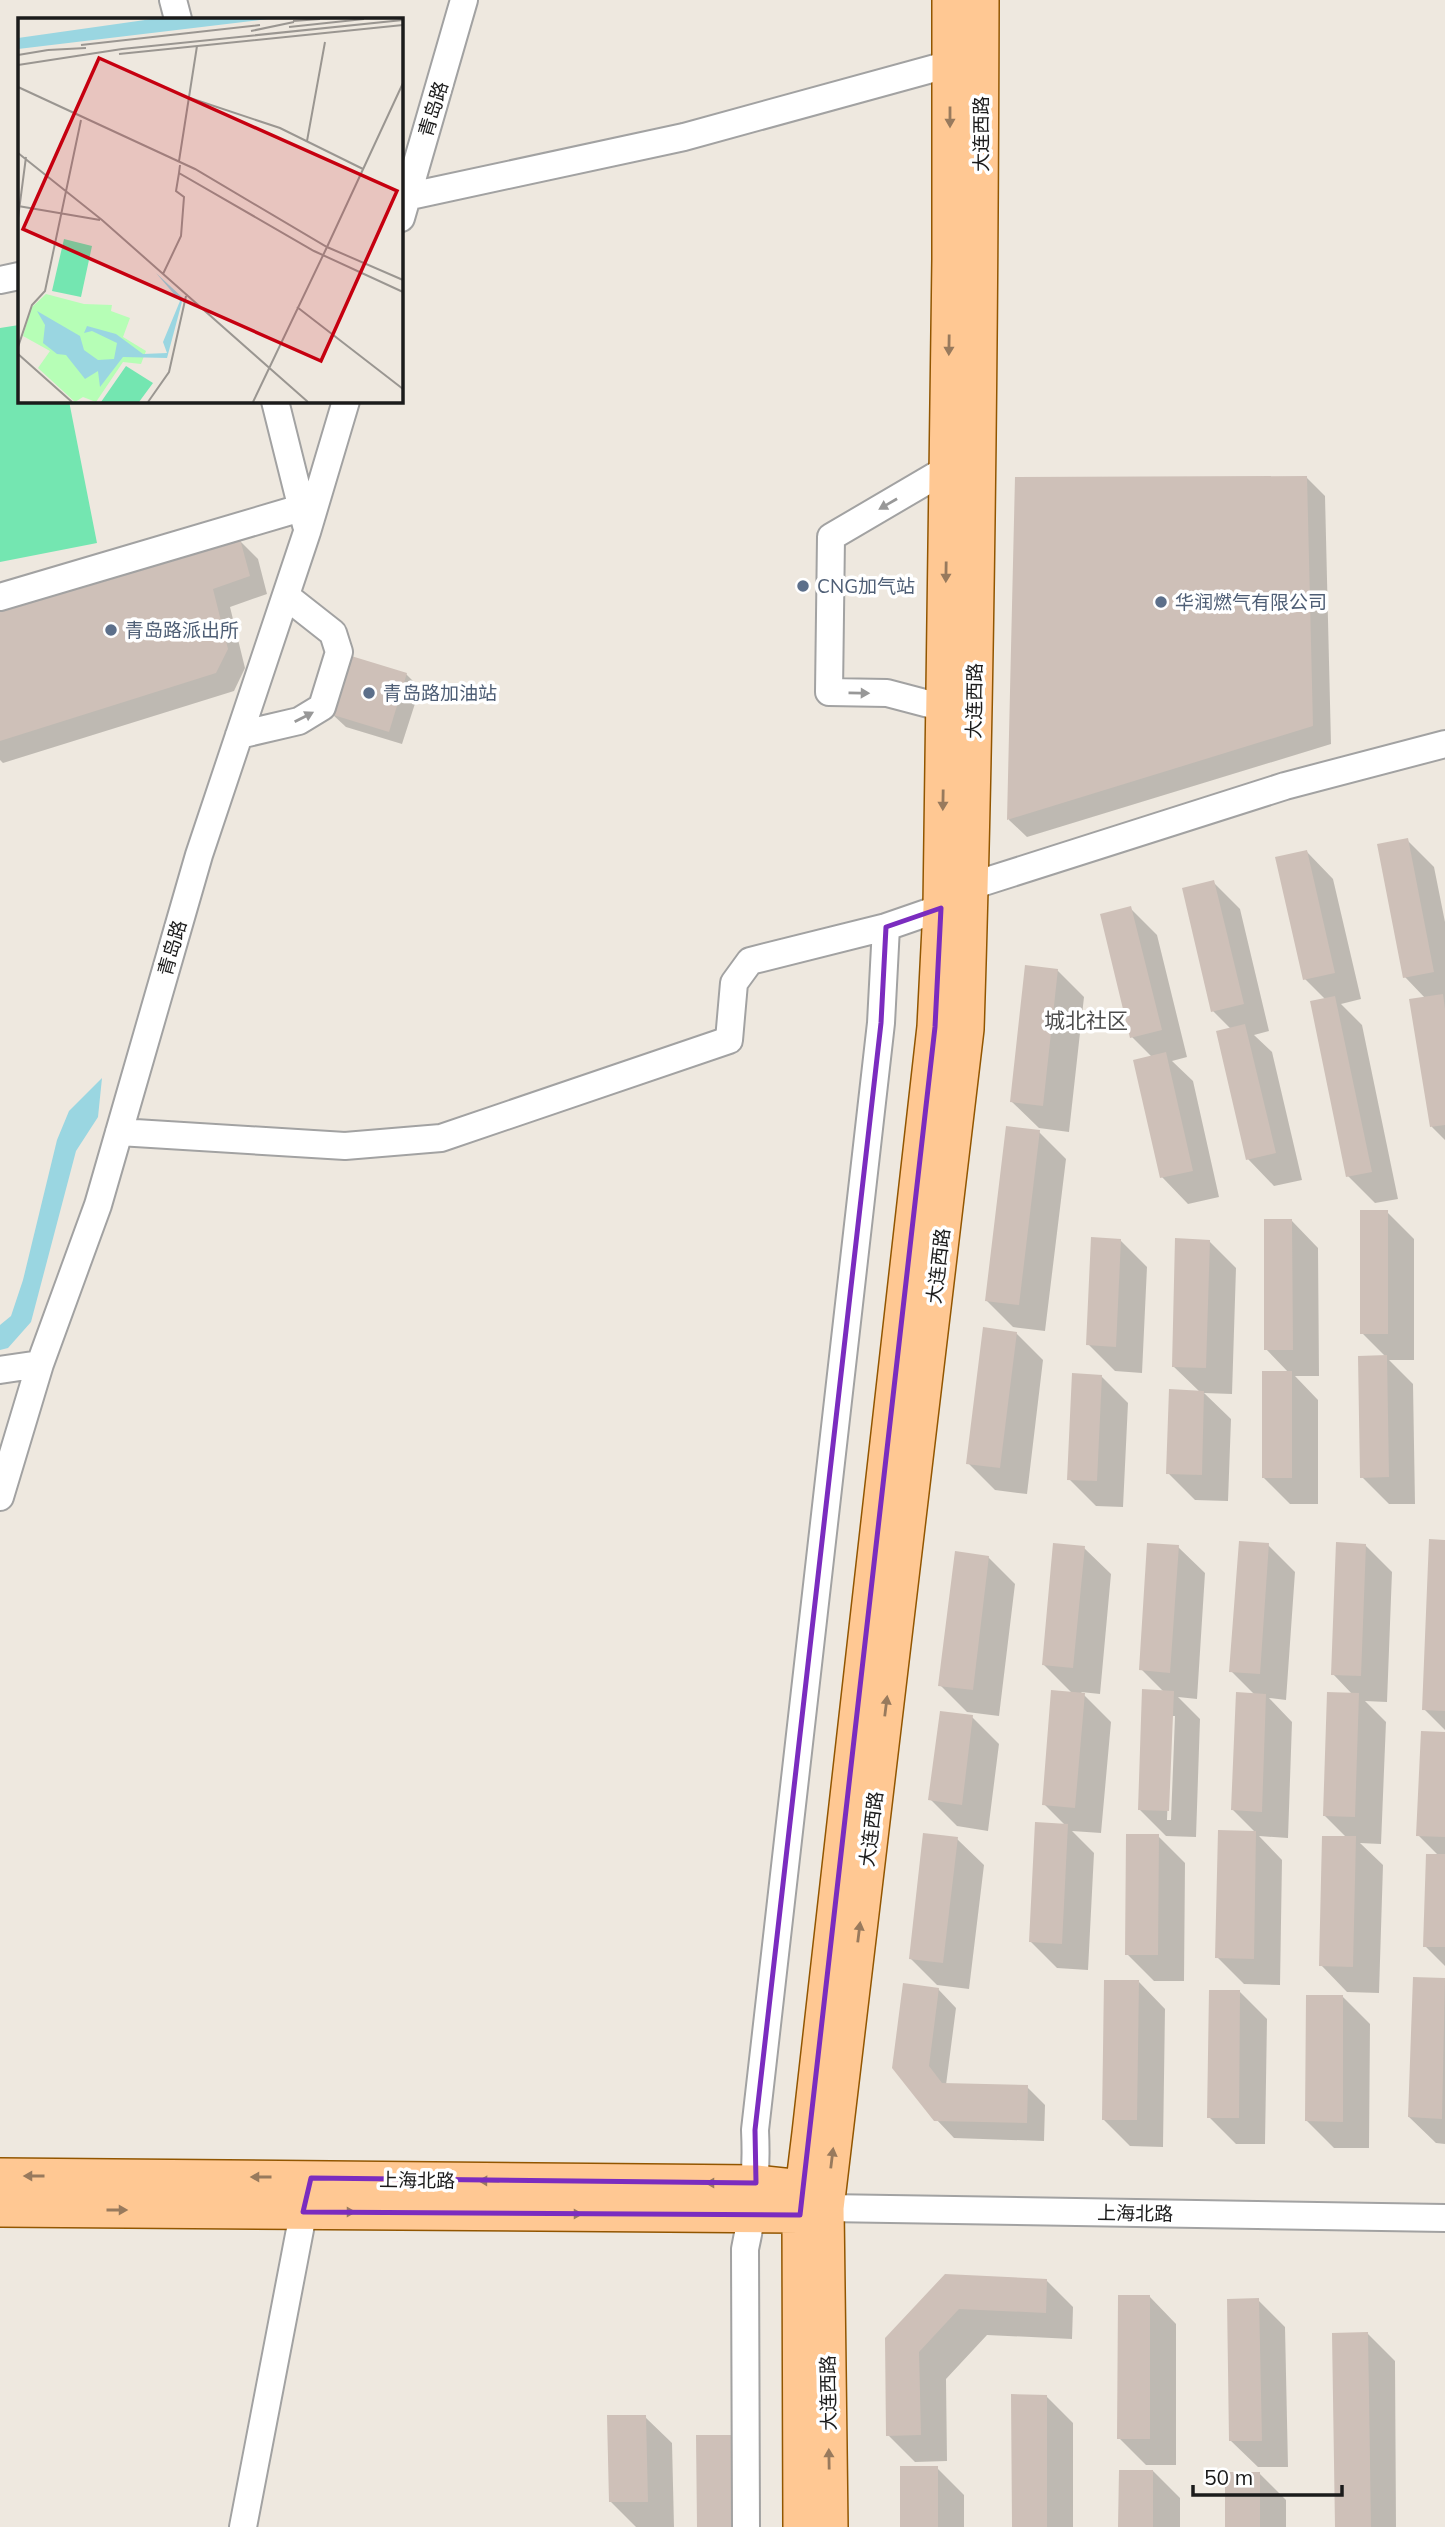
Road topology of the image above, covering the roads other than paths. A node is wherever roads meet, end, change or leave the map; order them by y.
1 (173, 0) edge
2 (464, 0) edge
3 (950, 0) edge
4 (981, 0) edge
5 (178, 18) edge
6 (950, 64) junction
7 (403, 204) edge
8 (18, 276) edge
9 (0, 280) edge
10 (275, 402) edge
11 (346, 402) edge
12 (947, 469) junction
13 (304, 520) junction
14 (285, 596) junction
15 (0, 597) edge
16 (944, 708) junction
17 (239, 735) junction
18 (1445, 744) edge
19 (971, 886) junction
20 (942, 908) junction
21 (886, 927) junction
22 (119, 1132) junction
23 (40, 1364) junction
24 (0, 1370) edge
25 (0, 1497) edge
26 (0, 2176) edge
27 (311, 2178) junction
28 (754, 2199) junction
29 (809, 2204) junction
30 (0, 2209) edge
31 (303, 2212) junction
32 (1445, 2218) edge
33 (243, 2527) edge
34 (746, 2527) edge
35 (801, 2527) edge
36 (830, 2527) edge

1 - 5 street
2 - 7 street, 青岛路
3 - 6 main road, 大连西路
4 - 19 main road, 大连西路
6 - 7 street
6 -> 12 main road, 大连西路
8 - 9 street
10 - 13 street
11 - 13 street, 青岛路
12 -> 16 main road, 大连西路
12 -> 16 street
13 - 14 street, 青岛路
13 - 15 street
14 - 17 street, 青岛路
17 -> 14 street
16 -> 20 main road, 大连西路
17 - 22 street, 青岛路
18 - 19 street
29 -> 19 main road, 大连西路
20 - 21 street
20 - 29 main road, 大连西路
21 - 22 street
21 - 28 street
22 - 23 street, 青岛路
23 - 24 street
23 - 25 street, 青岛路
27 -> 26 main road, 上海北路
28 -> 27 main road, 上海北路
27 - 31 street
28 - 29 main road, 上海北路
31 -> 28 main road, 上海北路
28 - 34 street
29 - 32 street, 上海北路
29 - 35 main road, 大连西路
36 -> 29 main road, 大连西路
30 -> 31 main road, 上海北路
31 - 33 street

